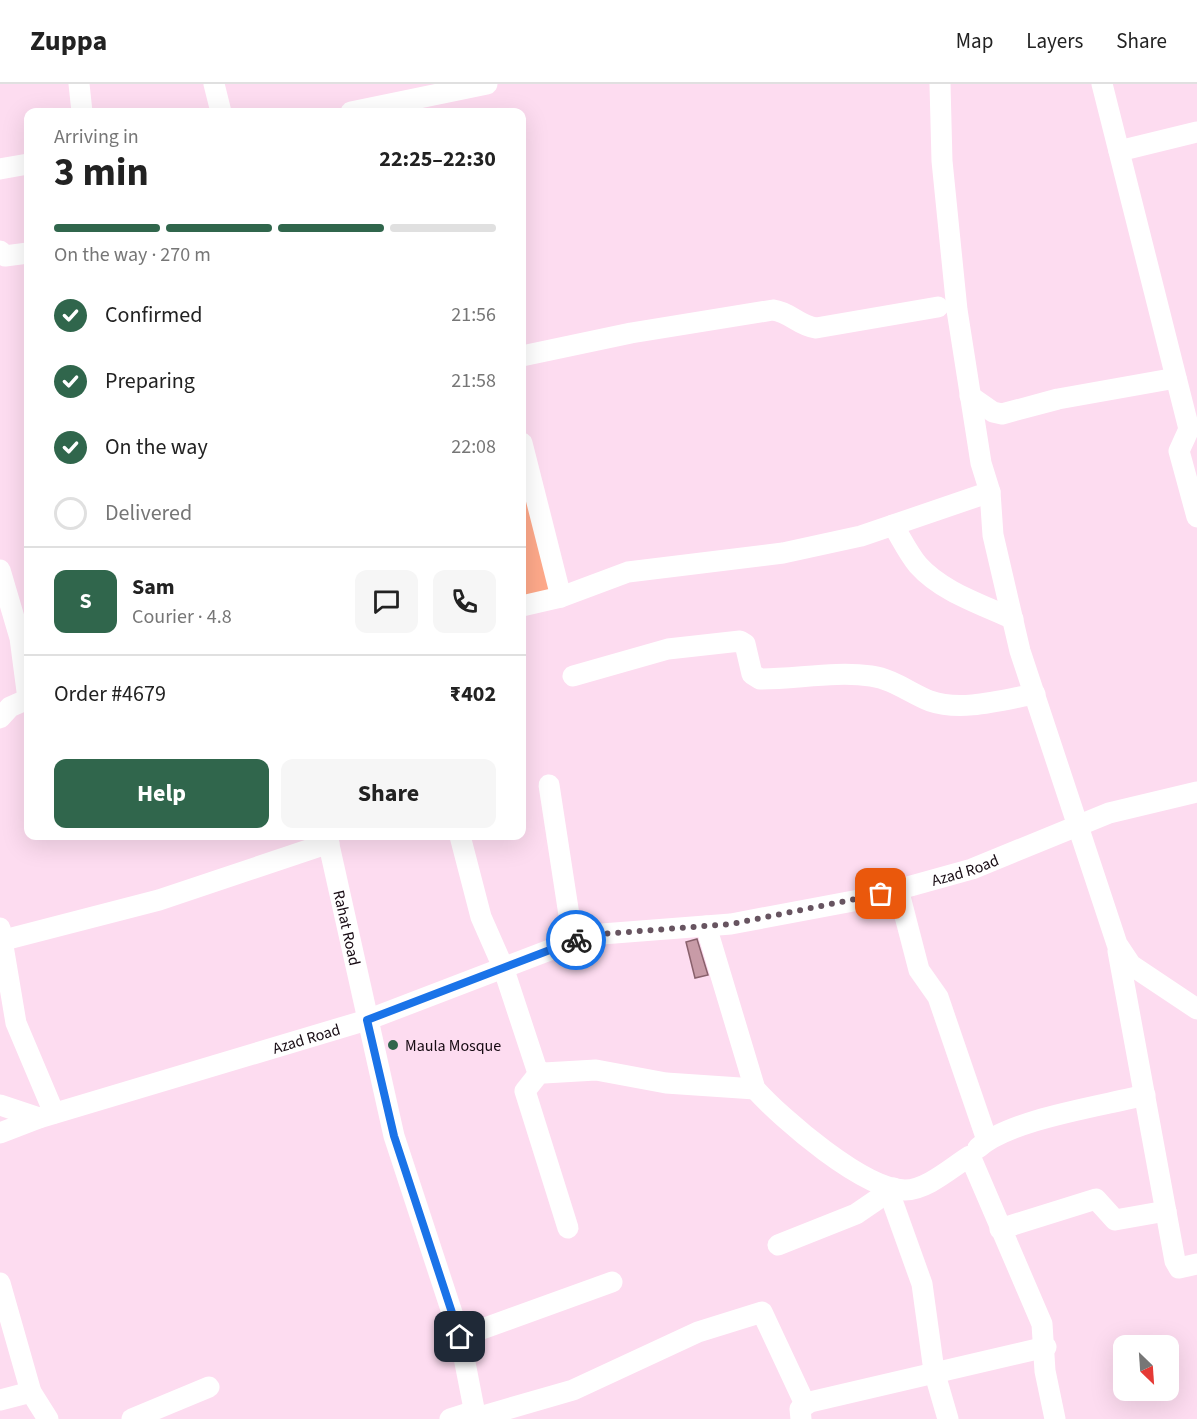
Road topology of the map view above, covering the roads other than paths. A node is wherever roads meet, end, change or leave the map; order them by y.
1 (80, 84) edge
2 (214, 84) edge
3 (487, 84) edge
4 (940, 84) edge
5 (1102, 84) edge
6 (82, 108) edge
7 (220, 108) edge
8 (370, 108) edge
9 (1197, 132) edge
10 (1119, 150) junction
11 (24, 165) edge
12 (0, 169) edge
13 (0, 251) edge
14 (24, 254) edge
15 (938, 307) dead end
16 (526, 355) edge
17 (1184, 382) edge
18 (970, 396) junction
19 (526, 461) edge
20 (990, 492) junction
21 (1197, 517) edge
22 (893, 525) junction
23 (0, 570) edge
24 (561, 597) junction
25 (526, 605) edge
26 (1012, 619) junction
27 (24, 668) edge
28 (573, 676) dead end
29 (1035, 694) junction
30 (24, 701) edge
31 (0, 718) edge
32 (549, 785) dead end
33 (1197, 792) edge
34 (1079, 824) junction
35 (325, 840) edge
36 (328, 840) edge
37 (461, 840) edge
38 (898, 890) junction
39 (706, 926) junction
40 (1, 936) edge
41 (573, 941) junction
42 (1117, 944) junction
43 (503, 967) junction
44 (1197, 1008) edge
45 (7, 1009) edge
46 (367, 1020) junction
47 (540, 1072) junction
48 (755, 1089) junction
49 (1145, 1095) junction
50 (0, 1105) edge
51 (47, 1116) junction
52 (0, 1133) edge
53 (987, 1140) junction
54 (970, 1156) junction
55 (892, 1190) junction
56 (1166, 1211) junction
57 (568, 1228) dead end
58 (1000, 1229) junction
59 (778, 1245) dead end
60 (1197, 1264) edge
61 (612, 1282) dead end
62 (0, 1283) edge
63 (460, 1337) junction
64 (1046, 1347) junction
65 (934, 1371) junction
66 (209, 1387) dead end
67 (31, 1392) junction
68 (0, 1400) edge
69 (803, 1411) edge
70 (476, 1416) edge
71 (48, 1419) edge
72 (132, 1419) edge
73 (450, 1419) edge
74 (948, 1419) edge
75 (1055, 1419) edge

1 - 6 street
2 - 7 street
3 - 8 street
4 - 18 street
5 - 10 street
9 - 10 street
10 - 17 street
11 - 12 street
13 - 14 street
15 - 16 street
17 - 18 street
17 - 21 street
18 - 20 street
19 - 24 street
20 - 22 street
20 - 26 street
22 - 24 street
22 - 26 street
23 - 27 street
24 - 25 street
26 - 29 street
28 - 29 street
29 - 34 street
30 - 31 street
32 - 41 street
33 - 34 street, Azad Road
34 - 38 street, Azad Road
34 - 42 street
35 - 40 street
36 - 46 street, Rahat Road
37 - 43 street
38 - 39 street, Azad Road
38 - 53 street
39 - 41 street, Azad Road
39 - 48 street
40 - 45 street
41 - 43 street, Azad Road
42 - 44 street
42 - 49 street
43 - 46 street, Azad Road
43 - 47 street
45 - 51 street
46 - 51 street, Azad Road
46 - 63 street, Rahat Road
47 - 48 street
47 - 57 street
48 - 55 street
49 - 53 street
49 - 56 street
50 - 51 street
51 - 52 street, Azad Road
53 - 54 street
54 - 55 street
54 - 58 street
55 - 59 street
55 - 65 street
56 - 58 street
56 - 60 street
58 - 64 street
61 - 63 street
62 - 67 street
63 - 70 street, Rahat Road
64 - 65 street
64 - 75 street
65 - 69 street
65 - 74 street
66 - 72 street
67 - 68 street
67 - 71 street
69 - 70 street
70 - 73 street

